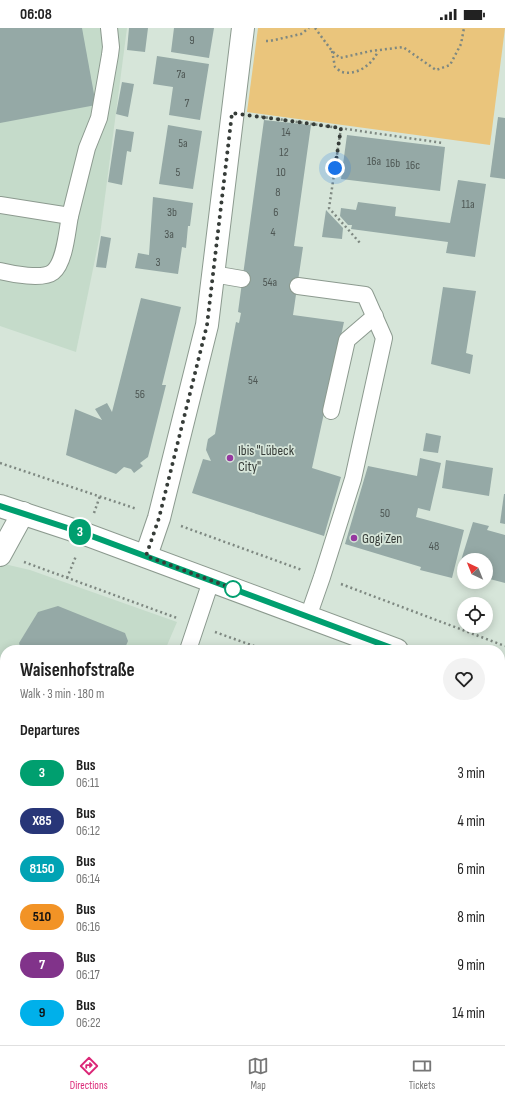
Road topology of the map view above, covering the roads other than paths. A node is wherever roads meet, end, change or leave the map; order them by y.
1 (109, 28) edge
2 (242, 33) edge
3 (0, 205) edge
4 (70, 216) junction
5 (0, 271) edge
6 (213, 274) junction
7 (242, 279) dead end
8 (298, 286) dead end
9 (374, 316) junction
10 (331, 411) dead end
11 (0, 506) edge
12 (23, 513) junction
13 (1, 554) edge
14 (146, 556) junction
15 (211, 581) junction
16 (308, 617) junction
17 (190, 645) edge
18 (384, 645) edge

1 - 4 lane
2 - 6 street
3 - 4 lane
4 - 5 lane
6 - 7 lane
6 - 14 street
8 - 9 lane
9 - 10 lane
9 - 16 lane
11 - 12 street
12 - 13 street
12 - 14 street
14 - 15 street
15 - 16 street
15 - 17 lane
16 - 18 street

